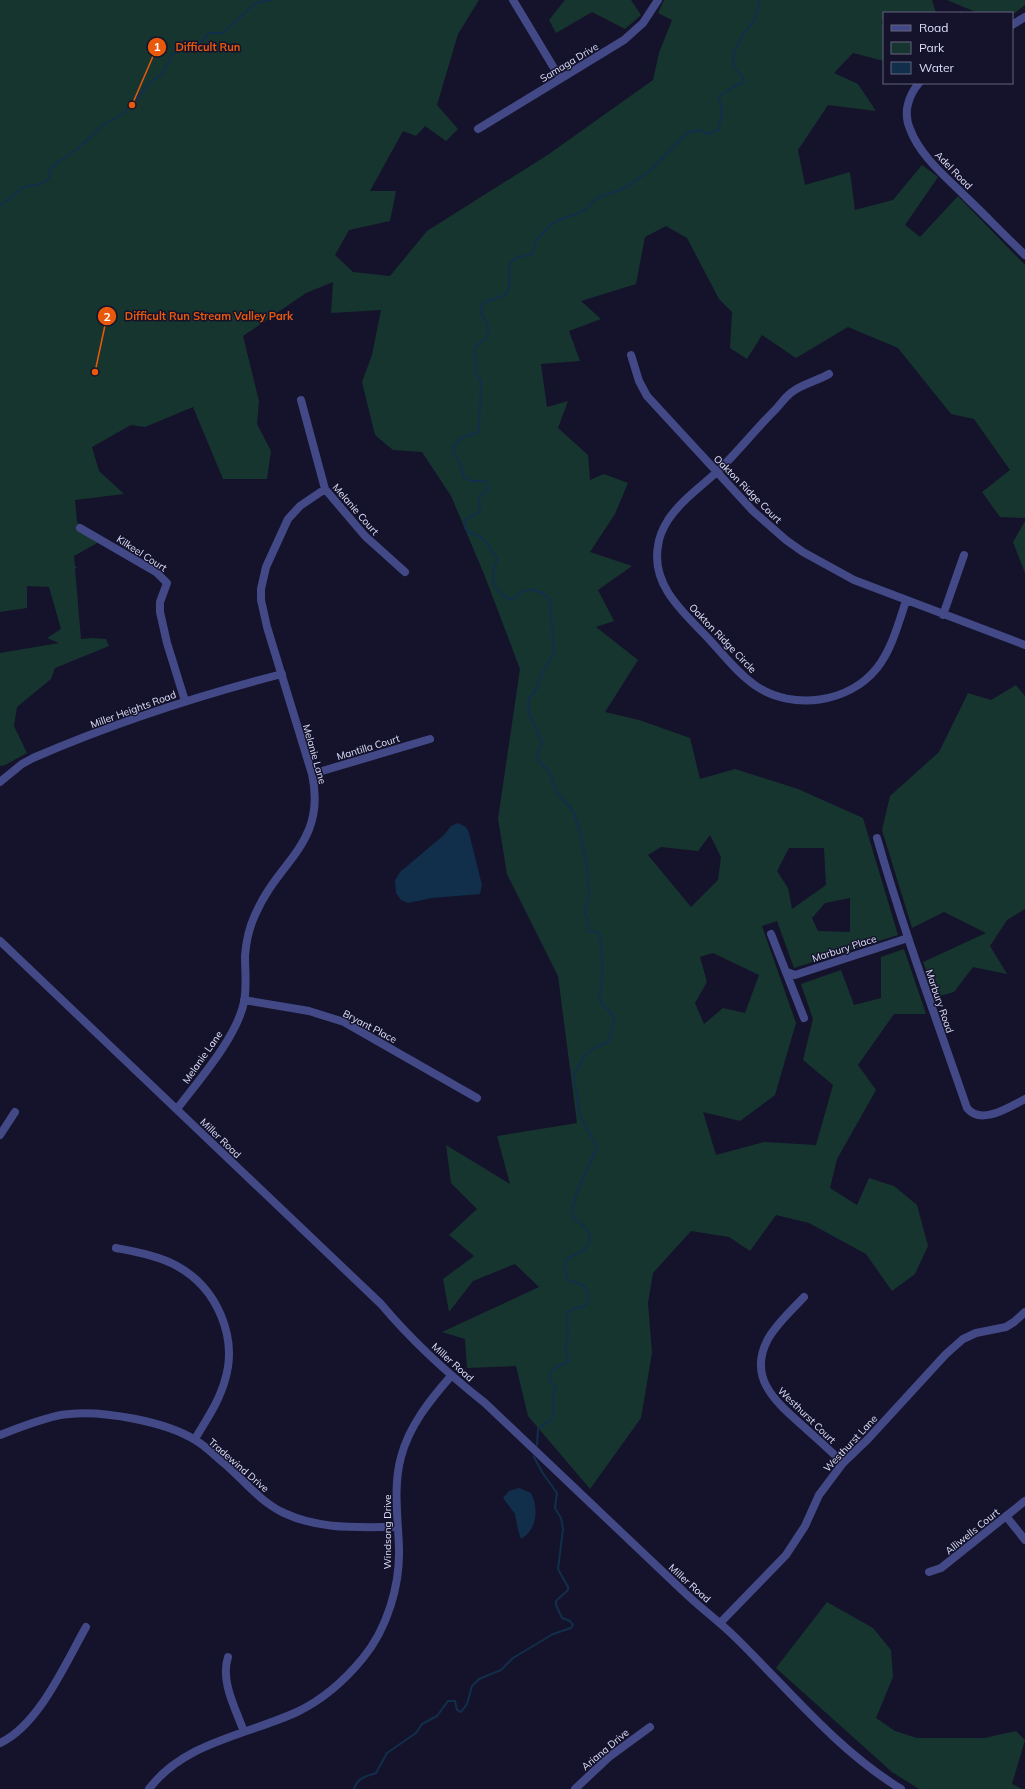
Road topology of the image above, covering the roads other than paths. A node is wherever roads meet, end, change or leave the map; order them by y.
1 (513, 0) edge
2 (658, 0) edge
3 (1025, 17) edge
4 (1013, 24) edge
5 (560, 78) junction
6 (918, 84) edge
7 (478, 129) dead end
8 (1025, 256) edge
9 (631, 355) dead end
10 (828, 374) dead end
11 (301, 400) dead end
12 (716, 472) junction
13 (325, 489) junction
14 (80, 528) dead end
15 (964, 555) dead end
16 (405, 572) dead end
17 (906, 601) junction
18 (943, 615) junction
19 (1025, 645) edge
20 (282, 674) junction
21 (185, 701) junction
22 (430, 739) dead end
23 (312, 774) junction
24 (0, 782) edge
25 (877, 838) dead end
26 (771, 934) dead end
27 (908, 938) junction
28 (0, 942) edge
29 (787, 972) junction
30 (244, 1000) junction
31 (804, 1018) dead end
32 (477, 1098) dead end
33 (1025, 1099) edge
34 (177, 1109) junction
35 (15, 1112) dead end
36 (0, 1136) edge
37 (116, 1248) dead end
38 (804, 1297) dead end
39 (1025, 1312) edge
40 (451, 1376) junction
41 (0, 1436) edge
42 (195, 1439) junction
43 (843, 1463) junction
44 (1025, 1501) edge
45 (1006, 1516) junction
46 (397, 1527) junction
47 (1025, 1540) edge
48 (929, 1572) dead end
49 (720, 1623) junction
50 (86, 1627) dead end
51 (228, 1657) dead end
52 (650, 1727) dead end
53 (244, 1732) junction
54 (0, 1743) edge
55 (149, 1789) edge
56 (575, 1789) edge
57 (901, 1789) edge

1 - 5 street
2 - 5 street, Samaga Drive
3 - 4 street
5 - 7 street, Samaga Drive
6 - 8 street, Adel Road
9 - 12 street, Oakton Ridge Court
10 - 12 street, Oakton Ridge Circle
11 - 13 street, Melanie Court
12 - 17 street, Oakton Ridge Court
12 - 17 street, Oakton Ridge Circle
13 - 16 street, Melanie Court
13 - 20 street, Melanie Lane
14 - 21 street, Kilkeel Court
15 - 18 street
17 - 18 street, Oakton Ridge Court
18 - 19 street, Oakton Ridge Court
20 - 21 street, Miller Heights Road
20 - 23 street, Melanie Lane
21 - 24 street, Miller Heights Road
22 - 23 street, Mantilla Court
23 - 30 street, Melanie Lane
25 - 27 street, Marbury Road
26 - 29 street
27 - 29 street, Marbury Place
27 - 33 street, Marbury Road
28 - 34 street, Miller Road
29 - 31 street
30 - 32 street, Bryant Place
30 - 34 street, Melanie Lane
34 - 40 street, Miller Road
35 - 36 street
37 - 42 street
38 - 43 street, Westhurst Court
39 - 43 street, Westhurst Lane
40 - 46 street, Windsong Drive
40 - 49 street, Miller Road
41 - 42 street, Tradewind Drive
42 - 46 street, Tradewind Drive
43 - 49 street, Westhurst Lane
44 - 45 street, Alliwells Court
45 - 47 street
45 - 48 street, Alliwells Court
46 - 53 street, Windsong Drive
49 - 57 street, Miller Road
50 - 54 street
51 - 53 street
52 - 56 street, Ariana Drive
53 - 55 street, Windsong Drive

